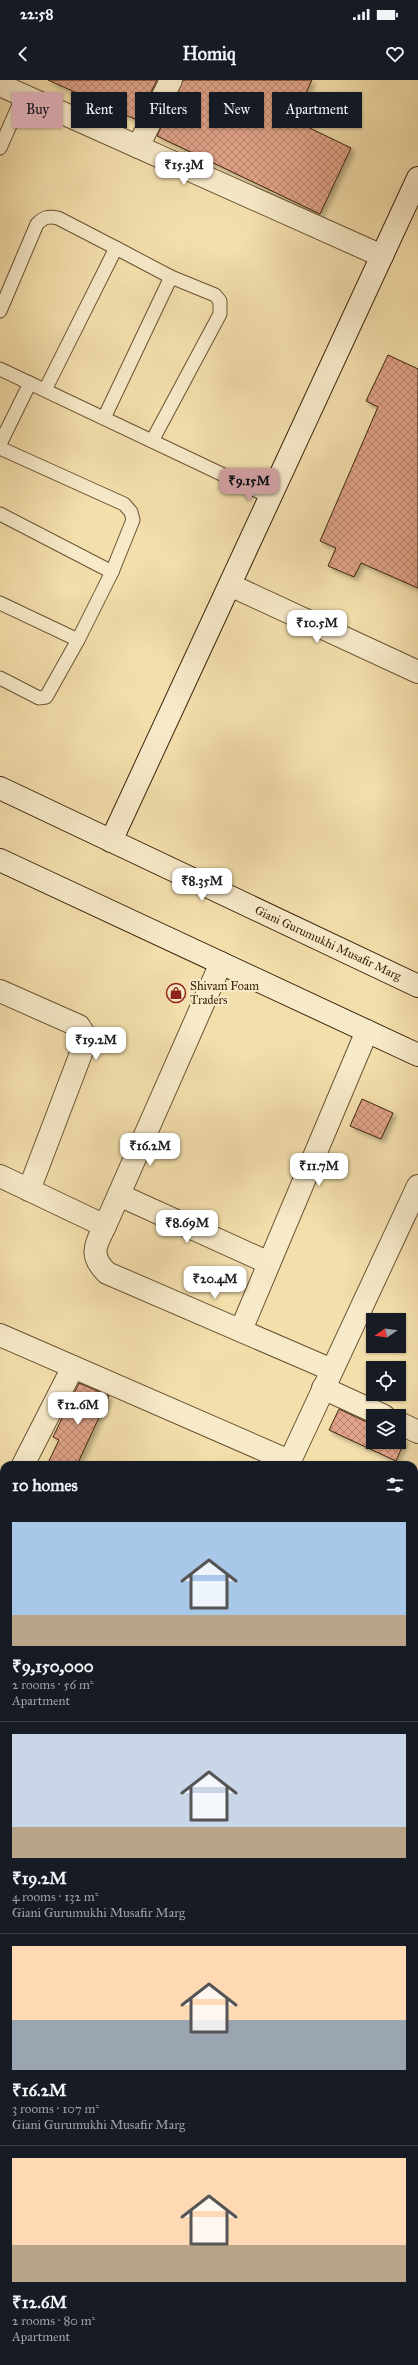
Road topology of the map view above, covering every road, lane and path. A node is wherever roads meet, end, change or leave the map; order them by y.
1 (171, 80) edge
2 (0, 85) edge
3 (15, 92) edge
4 (63, 114) edge
5 (12, 121) edge
6 (138, 147) junction
7 (0, 148) edge
8 (418, 178) edge
9 (116, 248) junction
10 (382, 256) junction
11 (171, 277) junction
12 (0, 311) edge
13 (0, 369) edge
14 (30, 383) junction
15 (45, 390) junction
16 (104, 418) junction
17 (152, 441) junction
18 (0, 444) edge
19 (0, 448) edge
20 (270, 497) junction
21 (0, 514) edge
22 (112, 572) junction
23 (230, 585) junction
24 (0, 603) edge
25 (78, 640) junction
26 (418, 672) edge
27 (0, 678) edge
28 (0, 788) edge
29 (111, 841) junction
30 (0, 860) edge
31 (220, 963) junction
32 (418, 986) edge
33 (0, 991) edge
34 (366, 1032) junction
35 (418, 1055) edge
36 (0, 1176) edge
37 (418, 1186) edge
38 (29, 1190) junction
39 (119, 1195) junction
40 (105, 1226) junction
41 (269, 1263) junction
42 (241, 1330) junction
43 (0, 1335) edge
44 (73, 1367) junction
45 (327, 1379) junction
46 (373, 1409) edge
47 (406, 1426) edge
48 (418, 1432) edge
49 (25, 1461) edge
50 (284, 1461) edge
51 (290, 1461) edge

1 - 6 street
2 - 3 street
4 - 6 street
5 - 7 lane
6 - 10 street
8 - 10 street
9 - 11 lane
9 - 12 lane
9 - 15 lane
10 - 20 street
11 - 16 lane
11 - 17 lane
13 - 14 lane
14 - 15 lane
14 - 18 lane
15 - 16 lane
16 - 17 lane
17 - 20 lane
19 - 22 lane
20 - 23 street
21 - 22 lane
22 - 25 lane
23 - 26 street
23 - 29 street
24 - 25 lane
25 - 27 lane
28 - 29 street, Giani Gurumukhi Musafir Marg
29 - 32 street, Giani Gurumukhi Musafir Marg
30 - 31 street
31 - 34 street
31 - 39 street
33 - 38 street
34 - 35 street
34 - 41 street
36 - 38 street
37 - 45 street
38 - 40 street
39 - 40 street
39 - 41 street
40 - 42 street
41 - 42 street
42 - 45 street
43 - 44 street
44 - 49 street
44 - 50 street
45 - 46 street
45 - 51 street
47 - 48 street

